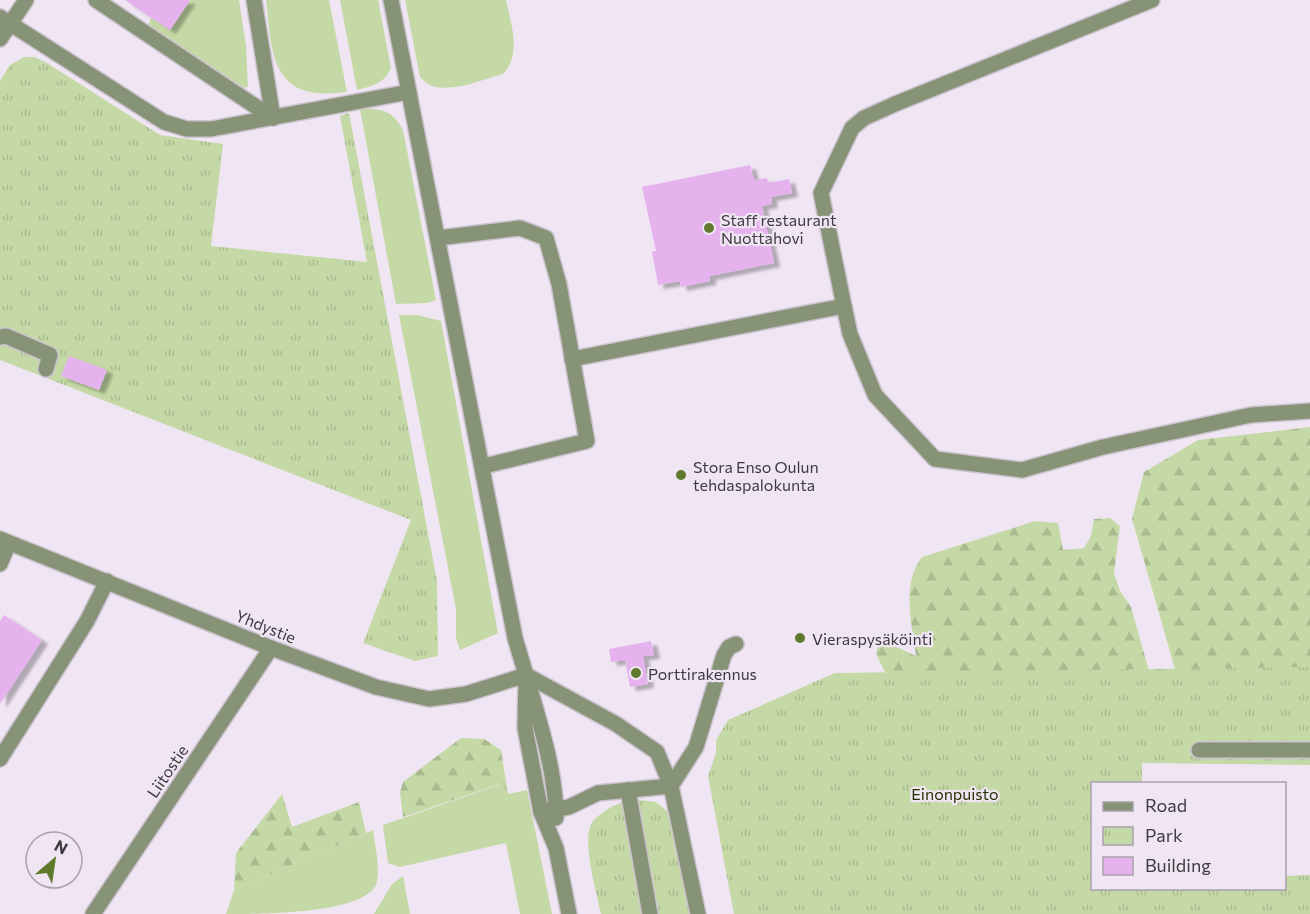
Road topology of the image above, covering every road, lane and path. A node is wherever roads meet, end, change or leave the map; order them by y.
1 (26, 0) edge
2 (96, 0) edge
3 (254, 0) edge
4 (391, 0) edge
5 (1152, 0) edge
6 (5, 20) edge
7 (0, 39) edge
8 (409, 92) junction
9 (273, 117) junction
10 (438, 238) junction
11 (844, 306) junction
12 (0, 337) edge
13 (572, 359) junction
14 (46, 369) dead end
15 (1310, 411) edge
16 (484, 466) junction
17 (4, 541) edge
18 (0, 564) edge
19 (107, 581) junction
20 (736, 644) dead end
21 (271, 648) junction
22 (526, 675) junction
23 (1199, 750) dead end
24 (1310, 750) edge
25 (0, 759) edge
26 (671, 786) junction
27 (628, 790) junction
28 (549, 810) junction
29 (93, 914) edge
30 (569, 914) edge
31 (650, 914) edge
32 (698, 914) edge

1 - 6 street
2 - 9 street
3 - 9 street
4 - 8 street
5 - 11 street
6 - 7 street
6 - 9 street
8 - 9 street
8 - 10 street
10 - 13 street
10 - 16 street
11 - 13 street
11 - 15 street
12 - 14 street
13 - 16 street
16 - 22 street
17 - 18 street
17 - 19 street, Yhdystie
19 - 21 street, Yhdystie
19 - 25 street
20 - 26 street
21 - 22 street, Yhdystie
21 - 29 street, Liitostie
22 - 26 street
22 - 28 street
22 - 28 street
23 - 24 street
26 - 27 street
26 - 32 street
27 - 28 street
27 - 31 street
28 - 30 street

